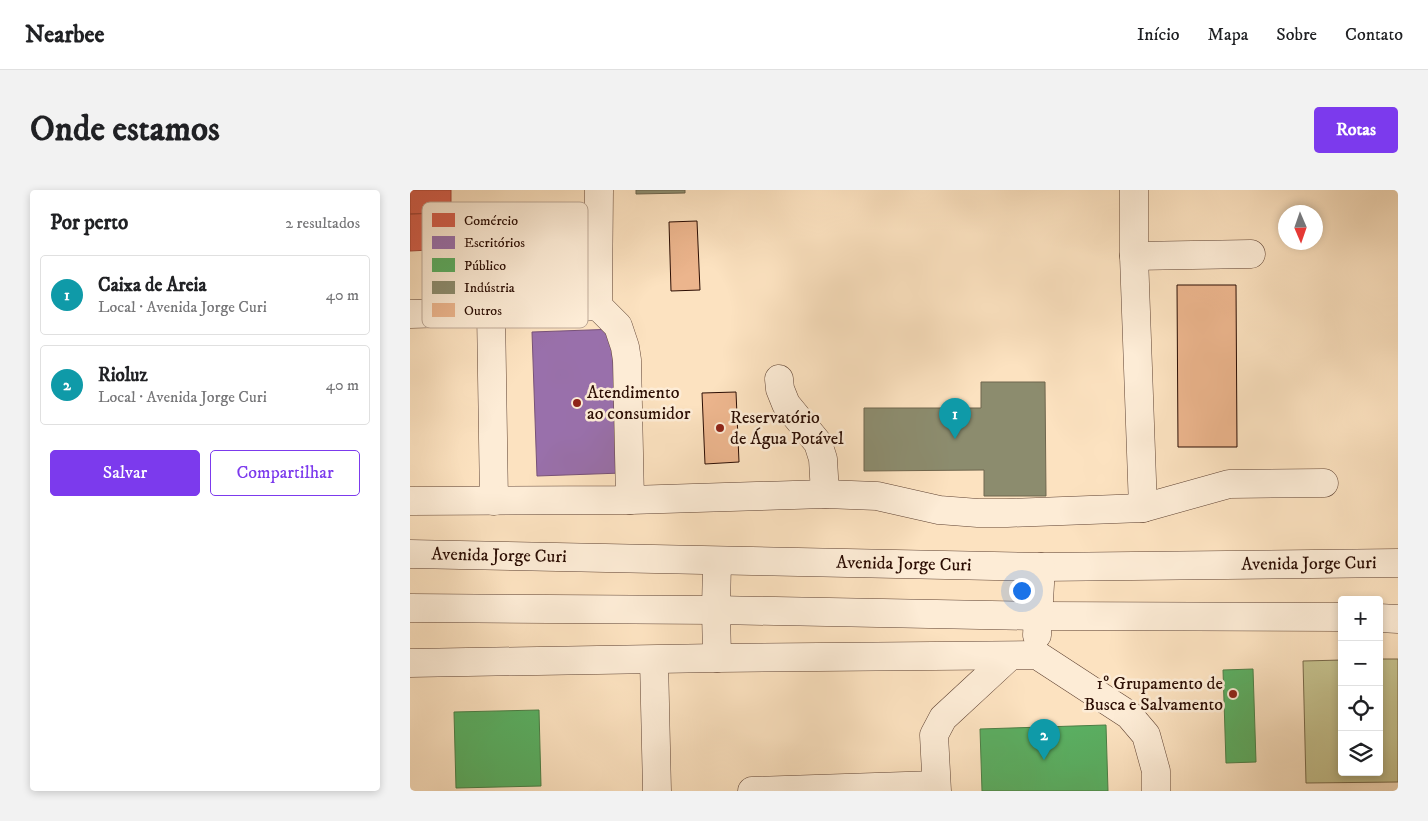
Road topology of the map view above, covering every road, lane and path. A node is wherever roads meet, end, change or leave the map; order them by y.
1 (599, 190) edge
2 (1134, 190) edge
3 (1251, 254) dead end
4 (1134, 256) junction
5 (598, 306) junction
6 (588, 307) edge
7 (491, 328) edge
8 (779, 379) dead end
9 (1324, 483) dead end
10 (825, 494) junction
11 (630, 500) junction
12 (410, 501) edge
13 (494, 501) junction
14 (1143, 508) junction
15 (410, 554) edge
16 (717, 561) junction
17 (1398, 563) edge
18 (1041, 567) junction
19 (410, 608) edge
20 (716, 610) junction
21 (1038, 616) junction
22 (1338, 617) edge
23 (1383, 618) edge
24 (1398, 619) edge
25 (1037, 655) junction
26 (1010, 656) junction
27 (716, 658) junction
28 (654, 660) junction
29 (410, 663) edge
30 (937, 788) edge
31 (657, 791) edge
32 (752, 791) edge
33 (1156, 791) edge

1 - 5 street
2 - 4 street
3 - 4 street
4 - 14 street
5 - 6 street
5 - 11 street
7 - 13 street
8 - 10 street
9 - 14 street
10 - 11 street
10 - 14 street
11 - 13 street
12 - 13 street
15 - 16 street, Avenida Jorge Curi
16 - 18 street, Avenida Jorge Curi
16 - 20 street
17 - 18 street, Avenida Jorge Curi
18 - 21 street
19 - 20 street
20 - 21 street
20 - 27 street
21 - 22 street
21 - 25 street
23 - 24 street
25 - 26 street
25 - 33 street
26 - 27 street
26 - 30 street
27 - 28 street
28 - 29 street
28 - 31 street
30 - 32 street

